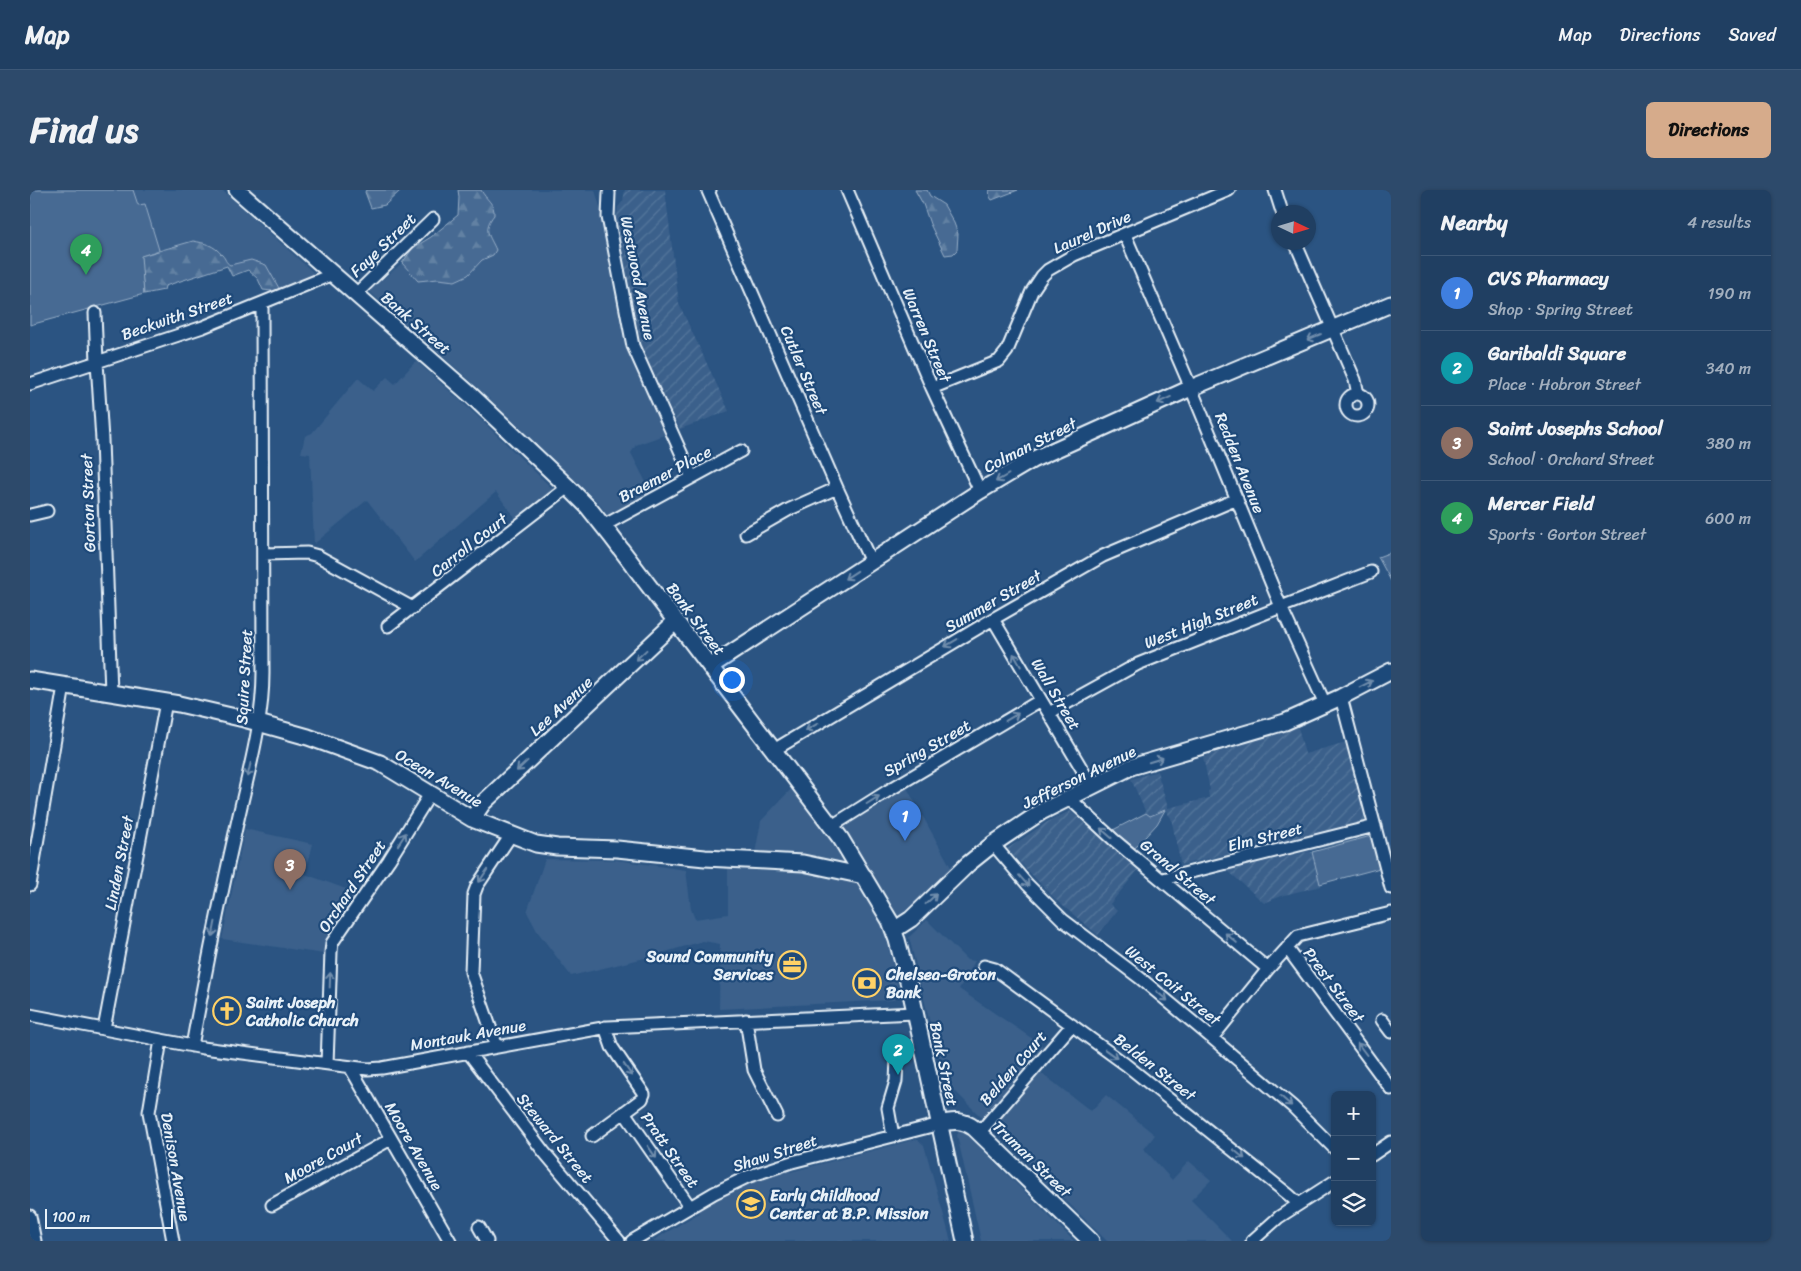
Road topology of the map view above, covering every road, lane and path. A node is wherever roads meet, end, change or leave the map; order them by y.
1 (237, 190) edge
2 (709, 190) edge
3 (847, 190) edge
4 (1229, 190) edge
5 (1274, 190) edge
6 (609, 193) dead end
7 (1279, 205) edge
8 (433, 219) dead end
9 (1125, 235) junction
10 (1298, 250) edge
11 (333, 274) junction
12 (356, 294) junction
13 (262, 303) junction
14 (1391, 304) edge
15 (95, 312) dead end
16 (1332, 329) junction
17 (97, 362) junction
18 (30, 384) edge
19 (932, 388) junction
20 (1191, 388) junction
21 (1358, 394) dead end
22 (741, 451) dead end
23 (692, 477) junction
24 (568, 487) junction
25 (837, 488) junction
26 (980, 491) junction
27 (1237, 499) junction
28 (47, 511) dead end
29 (30, 515) edge
30 (604, 526) junction
31 (746, 534) dead end
32 (263, 554) junction
33 (871, 562) junction
34 (1371, 572) dead end
35 (1281, 606) junction
36 (413, 608) junction
37 (993, 619) junction
38 (676, 621) junction
39 (388, 626) dead end
40 (710, 666) junction
41 (1391, 671) edge
42 (30, 680) edge
43 (64, 686) junction
44 (111, 693) junction
45 (1341, 697) junction
46 (1040, 700) junction
47 (166, 702) junction
48 (1325, 704) junction
49 (1049, 713) junction
50 (260, 723) junction
51 (774, 750) junction
52 (1092, 786) junction
53 (430, 794) junction
54 (1069, 798) junction
55 (472, 819) junction
56 (832, 826) junction
57 (1375, 826) junction
58 (511, 835) junction
59 (993, 844) junction
60 (864, 876) junction
61 (1163, 879) junction
62 (30, 885) edge
63 (1391, 888) edge
64 (1391, 913) edge
65 (894, 930) junction
66 (1287, 948) junction
67 (984, 966) dead end
68 (1268, 969) junction
69 (915, 1012) junction
70 (30, 1015) edge
71 (746, 1020) junction
72 (1382, 1020) dead end
73 (1072, 1025) junction
74 (605, 1027) junction
75 (104, 1029) junction
76 (1391, 1032) edge
77 (1212, 1038) junction
78 (161, 1040) junction
79 (192, 1046) junction
80 (497, 1047) junction
81 (468, 1052) junction
82 (897, 1059) dead end
83 (327, 1064) junction
84 (350, 1067) junction
85 (1391, 1089) edge
86 (624, 1112) junction
87 (777, 1116) dead end
88 (940, 1124) junction
89 (979, 1132) junction
90 (592, 1136) dead end
91 (893, 1136) junction
92 (391, 1139) junction
93 (1391, 1142) edge
94 (1331, 1145) edge
95 (1376, 1152) edge
96 (1331, 1184) edge
97 (1299, 1204) junction
98 (272, 1205) dead end
99 (690, 1207) junction
100 (30, 1216) edge
101 (479, 1228) dead end
102 (35, 1241) edge
103 (173, 1241) edge
104 (450, 1241) edge
105 (488, 1241) edge
106 (619, 1241) edge
107 (632, 1241) edge
108 (965, 1241) edge
109 (1091, 1241) edge
110 (1252, 1241) edge

1 - 11 main road, Bank Street
2 - 25 street, Cutler Street
3 - 19 street, Warren Street
4 - 9 street, Laurel Drive
5 - 7 street
6 - 23 street, Westwood Avenue
8 - 12 street, Faye Street
9 - 19 street, Laurel Drive
9 - 20 street, Redden Avenue
10 - 16 street
11 - 12 main road, Bank Street
11 - 13 street, Beckwith Street
12 - 24 main road, Bank Street
13 - 17 street, Beckwith Street
13 - 32 street, Squire Street
14 - 16 main road, Colman Street
15 - 17 street, Gorton Street
16 -> 20 main road, Colman Street
16 - 21 street
17 - 18 street, Beckwith Street
17 - 44 street, Gorton Street
19 - 26 street, Warren Street
20 -> 26 main road, Colman Street
20 - 27 street, Redden Avenue
22 - 23 street, Braemer Place
23 - 30 street, Braemer Place
24 - 30 main road, Bank Street
24 - 36 street, Carroll Court
25 - 31 street
25 - 33 street, Cutler Street
26 - 33 main road, Colman Street
27 - 35 street, Redden Avenue
27 - 37 street, Summer Street
28 - 29 street
30 - 38 main road, Bank Street
32 - 36 street
32 - 50 street, Squire Street
33 -> 40 main road, Colman Street
34 - 35 street, West High Street
35 - 48 street, Redden Avenue
35 - 49 street, West High Street
36 - 39 street, Carroll Court
46 -> 37 street, Wall Street
37 -> 51 street, Summer Street
38 - 40 main road, Bank Street
38 -> 55 main road, Lee Avenue
40 - 51 main road, Bank Street
45 -> 41 main road, Jefferson Avenue
42 - 43 main road, Ocean Avenue
43 - 44 main road, Ocean Avenue
43 - 62 street
44 - 47 main road, Ocean Avenue
45 - 48 main road, Jefferson Avenue
45 - 57 street
46 - 49 street, Wall Street
56 -> 46 street, Spring Street
47 - 50 main road, Ocean Avenue
47 - 75 street, Linden Street
52 -> 48 main road, Jefferson Avenue
49 - 52 street, Wall Street
50 - 53 main road, Ocean Avenue
50 -> 79 street, Squire Street
51 - 56 main road, Bank Street
52 - 54 main road, Jefferson Avenue
53 - 55 main road, Ocean Avenue
83 -> 53 street, Orchard Street
54 - 59 main road, Jefferson Avenue
61 -> 54 street, Grand Street
55 - 58 main road, Ocean Avenue
56 - 60 main road, Bank Street
57 - 61 street, Elm Street
57 - 63 street
58 - 60 main road, Ocean Avenue
58 -> 80 street
65 -> 59 main road, Jefferson Avenue
59 -> 77 street, West Coit Street
60 - 65 main road, Bank Street
68 -> 61 street, Grand Street
64 - 66 street
65 - 69 main road, Bank Street
66 - 68 street
85 -> 66 street, Prest Street
67 - 73 street, Belden Street
68 - 77 street
69 - 71 street, Montauk Avenue
69 - 88 main road, Bank Street
70 - 75 street, Montauk Avenue
71 - 74 street, Montauk Avenue
71 - 87 street
72 - 76 street
73 - 89 street, Belden Court
73 -> 97 street, Belden Street
74 - 80 street, Montauk Avenue
74 -> 86 street
75 - 78 street, Montauk Avenue
77 -> 94 street, West Coit Street
78 - 79 street, Montauk Avenue
78 - 103 street, Denison Avenue
79 - 83 street, Montauk Avenue
80 - 81 street, Montauk Avenue
81 - 84 street, Montauk Avenue
81 - 106 street, Steward Street
82 - 91 street
83 - 84 street, Montauk Avenue
84 - 92 street, Moore Avenue
86 - 90 street
86 -> 99 street, Pratt Street
88 - 89 main road, Truman Street
88 - 91 street, Shaw Street
88 - 108 main road, Bank Street
89 - 109 main road, Truman Street
91 - 99 street, Shaw Street
92 - 98 street, Moore Court
92 - 104 street, Moore Avenue
93 - 95 street
96 - 97 street
97 - 110 street
99 - 107 street, Shaw Street
100 - 102 street
101 - 105 street

